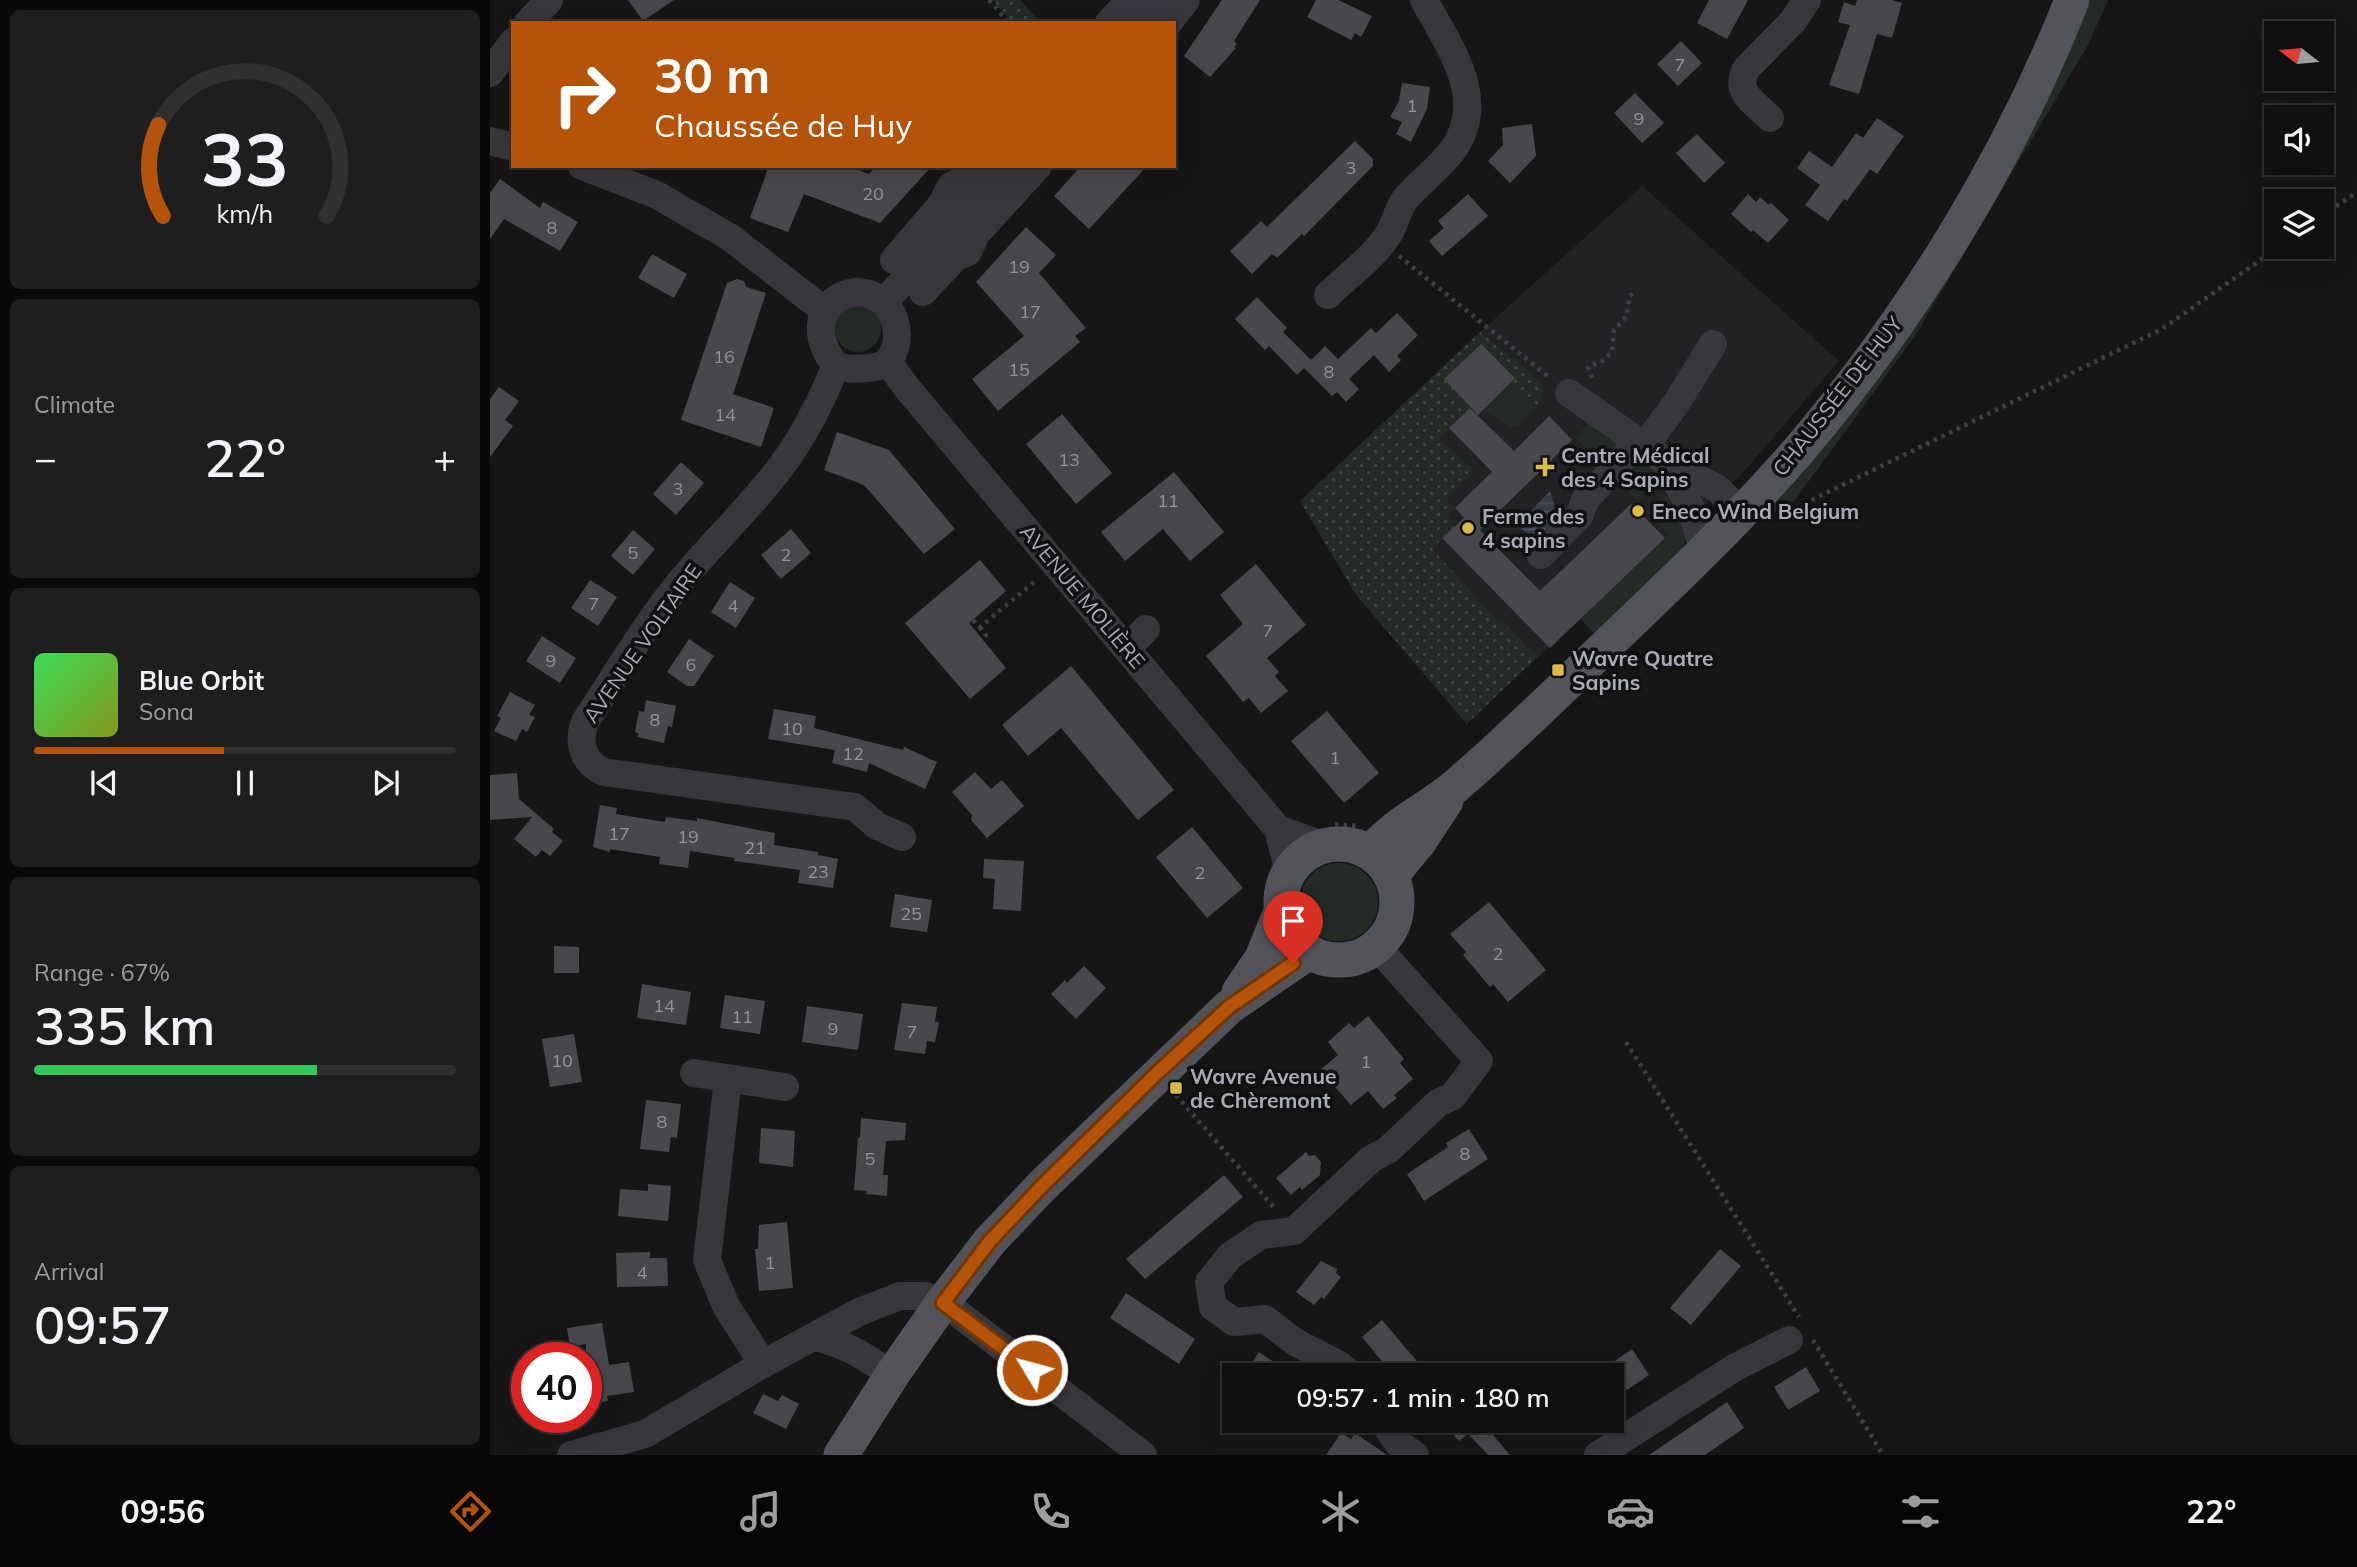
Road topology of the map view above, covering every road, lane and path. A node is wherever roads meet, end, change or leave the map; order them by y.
1 (549, 0) edge
2 (989, 0) edge
3 (1130, 0) edge
4 (1159, 0) edge
5 (1186, 0) edge
6 (1424, 0) edge
7 (1807, 0) edge
8 (2071, 0) edge
9 (530, 21) edge
10 (1007, 21) edge
11 (1111, 21) edge
12 (1141, 21) edge
13 (1170, 21) edge
14 (511, 45) edge
15 (490, 74) edge
16 (1770, 118) dead end
17 (490, 141) edge
18 (511, 146) edge
19 (587, 168) edge
20 (978, 168) edge
21 (1006, 168) edge
22 (1035, 168) edge
23 (2357, 192) edge
24 (2334, 208) edge
25 (959, 220) junction
26 (1382, 243) junction
27 (2264, 257) edge
28 (894, 260) dead end
29 (923, 292) dead end
30 (1634, 292) dead end
31 (1328, 295) dead end
32 (884, 302) junction
33 (825, 311) junction
34 (1713, 344) dead end
35 (888, 362) junction
36 (836, 365) junction
37 (1574, 396) junction
38 (1649, 449) junction
39 (1741, 511) junction
40 (1779, 516) dead end
41 (1704, 552) junction
42 (1541, 555) dead end
43 (1038, 579) dead end
44 (973, 620) dead end
45 (980, 627) junction
46 (982, 639) dead end
47 (1278, 829) junction
48 (902, 837) dead end
49 (1324, 846) junction
50 (1380, 864) junction
51 (1289, 872) junction
52 (1281, 912) junction
53 (1376, 946) junction
54 (1309, 952) junction
55 (1229, 1007) junction
56 (1626, 1042) dead end
57 (694, 1073) dead end
58 (728, 1079) junction
59 (785, 1087) dead end
60 (1190, 1109) dead end
61 (1294, 1231) junction
62 (943, 1303) junction
63 (1797, 1333) junction
64 (816, 1337) junction
65 (1335, 1363) edge
66 (763, 1364) junction
67 (892, 1375) junction
68 (1391, 1433) edge
69 (645, 1445) edge
70 (571, 1455) edge
71 (841, 1455) edge
72 (1143, 1455) edge
73 (1415, 1455) edge
74 (1598, 1455) edge
75 (1883, 1455) edge

1 - 9 street
2 - 10 path
3 - 11 street
4 - 12 street
5 - 13 street
6 - 26 street
7 - 16 street
8 - 39 main road, CHAUSSÉE DE HUY
14 - 15 street
17 - 18 street
19 - 33 street
20 - 25 street
21 - 25 street
22 - 25 street
23 - 24 path
25 - 28 street
25 - 29 street
25 - 32 street
26 - 31 street
26 - 37 path
27 - 40 path
30 - 37 path
32 - 33 street
32 - 35 street
33 - 36 street
34 - 38 street
35 - 36 street
35 - 47 street, AVENUE MOLIÈRE
36 - 48 street, AVENUE VOLTAIRE
37 - 38 street
38 - 39 street
38 - 41 street
38 - 42 street
39 - 41 main road, CHAUSSÉE DE HUY
41 - 50 main road, CHAUSSÉE DE HUY
43 - 45 path
44 - 45 path
45 - 46 path
47 - 49 street, AVENUE MOLIÈRE
47 - 51 street, AVENUE MOLIÈRE
49 - 50 main road
49 - 51 main road
50 - 53 main road
51 - 52 main road
52 - 54 main road
52 - 55 main road
53 - 54 main road
53 - 61 street
54 - 55 main road
55 - 62 main road
56 - 63 path
57 - 58 street
58 - 59 street
58 - 66 street
60 - 61 path
61 - 65 street
62 - 64 street
62 - 67 main road
62 - 72 street
63 - 74 street
63 - 75 path
64 - 66 street
64 - 67 street
66 - 69 street
67 - 71 main road
68 - 73 street
69 - 70 street

